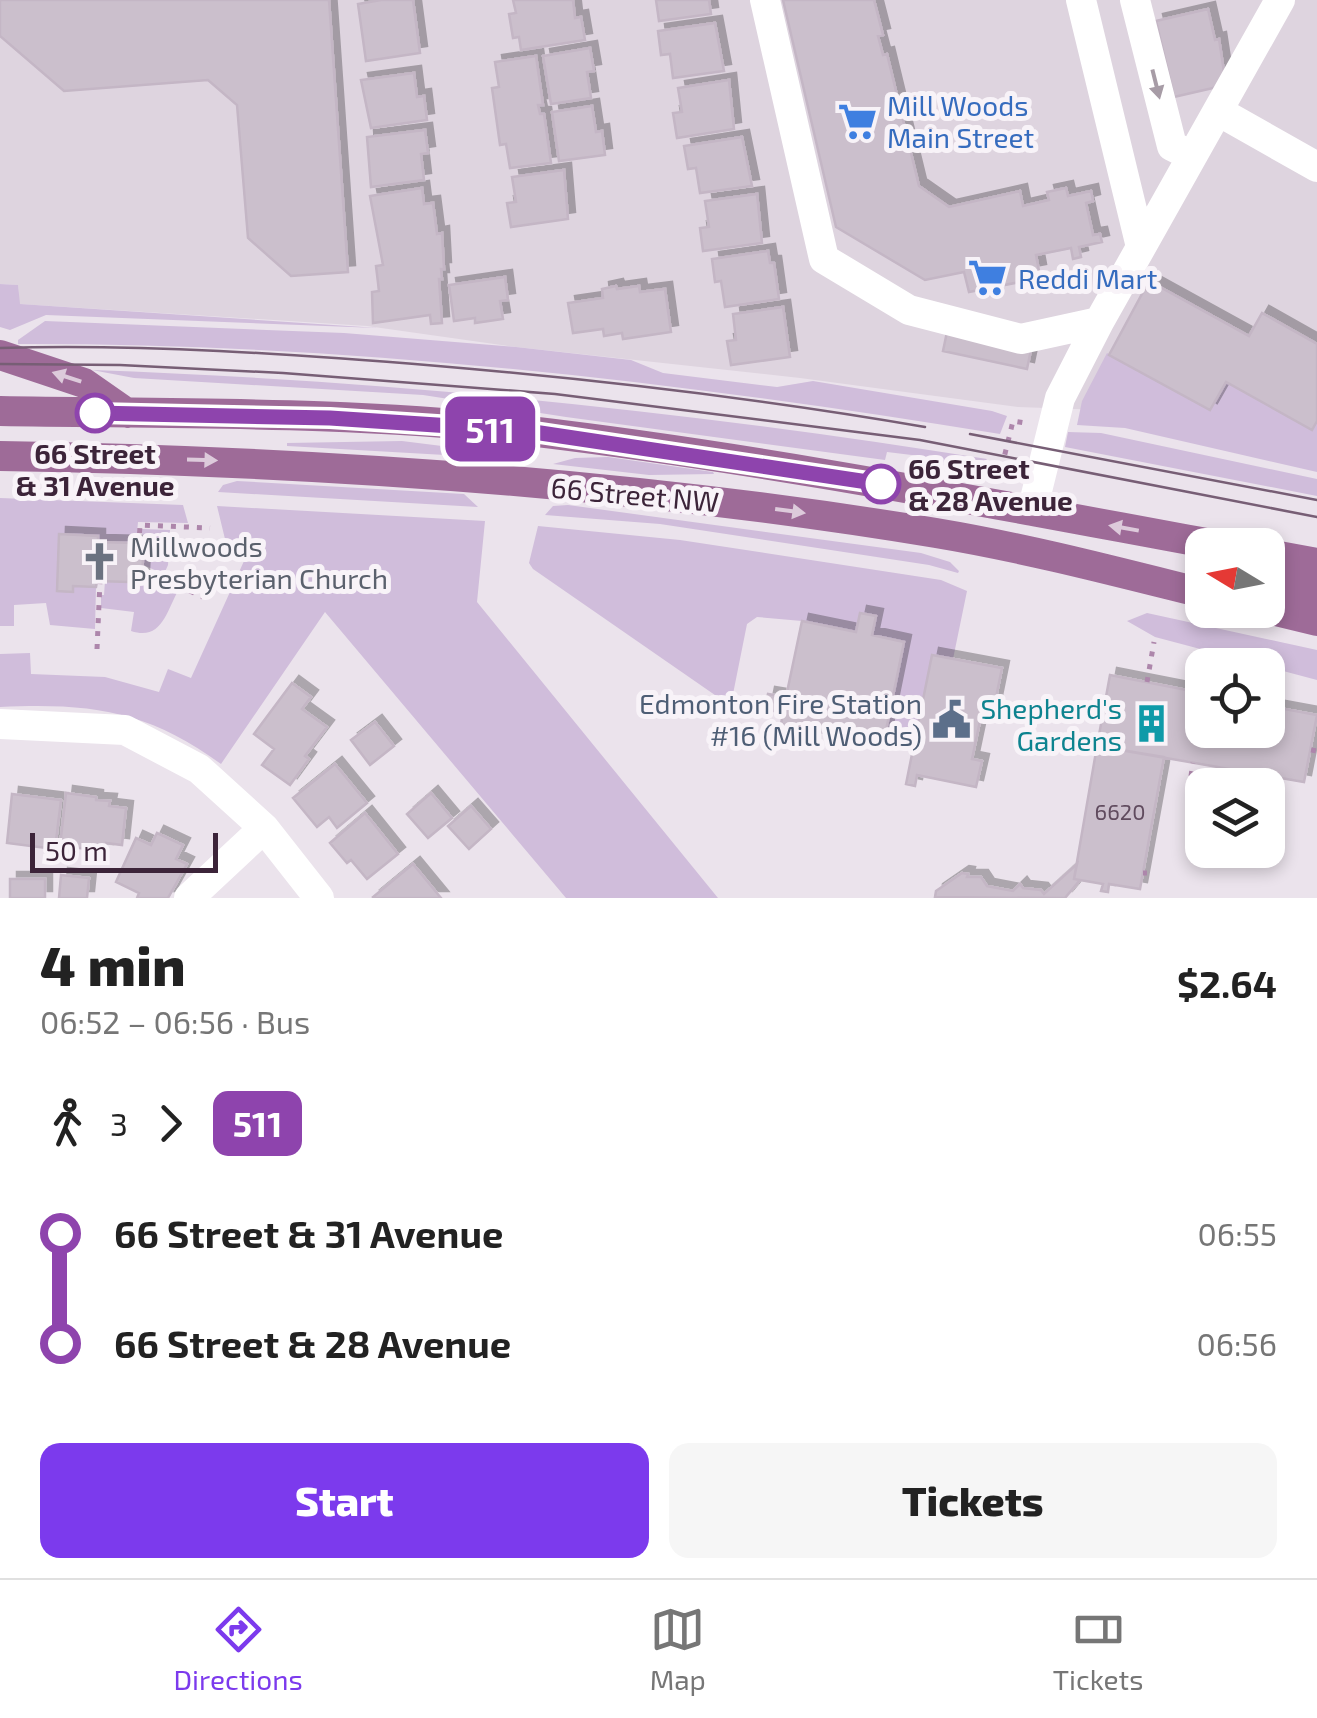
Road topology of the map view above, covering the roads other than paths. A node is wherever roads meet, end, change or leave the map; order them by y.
1 (765, 0) edge
2 (1081, 0) edge
3 (1135, 0) edge
4 (1280, 0) edge
5 (1218, 111) junction
6 (1192, 156) junction
7 (1317, 167) edge
8 (1141, 247) junction
9 (1098, 322) junction
10 (0, 354) edge
11 (0, 411) edge
12 (128, 413) junction
13 (0, 456) edge
14 (1032, 511) junction
15 (1185, 539) edge
16 (1285, 557) edge
17 (1317, 563) edge
18 (1185, 575) edge
19 (1154, 580) junction
20 (1285, 585) edge
21 (1185, 588) edge
22 (1317, 592) edge
23 (0, 724) edge
24 (256, 820) junction
25 (190, 898) edge
26 (319, 898) edge

1 - 9 street
2 - 8 street
3 -> 6 street
4 - 5 street
5 - 6 street
5 - 7 street
6 - 8 street
8 - 9 street
9 - 14 street
12 -> 10 main road
11 - 12 main road, 66 Street NW
12 - 14 main road, 66 Street NW
13 -> 19 main road, 66 Street NW
15 -> 14 main road, 66 Street NW
16 - 17 main road
18 - 19 main road
19 - 21 main road, 66 Street NW
20 - 22 main road
23 - 24 street
24 - 25 street
24 - 26 street

